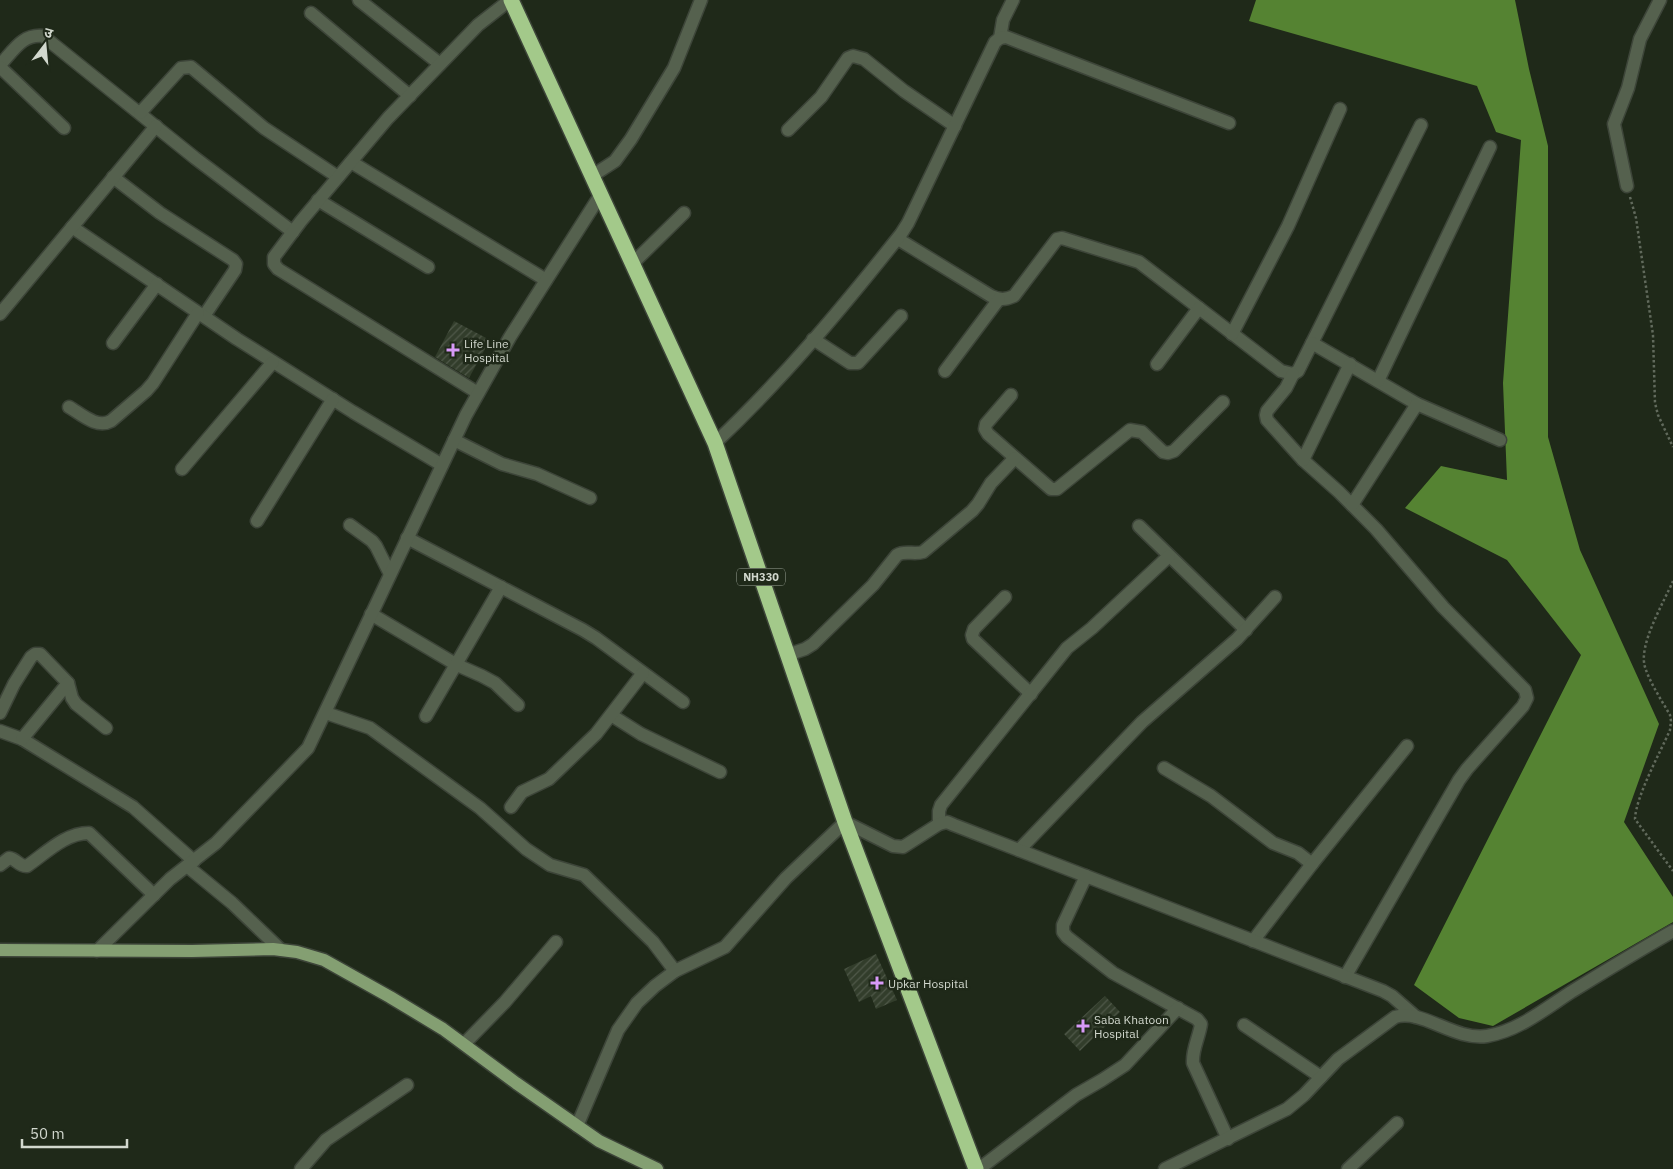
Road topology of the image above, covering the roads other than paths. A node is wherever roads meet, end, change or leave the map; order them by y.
1 (359, 0) edge
2 (511, 0) edge
3 (701, 0) edge
4 (1013, 0) edge
5 (1660, 0) edge
6 (311, 12) dead end
7 (1000, 38) junction
8 (440, 64) junction
9 (0, 66) edge
10 (410, 96) junction
11 (1340, 109) dead end
12 (140, 113) junction
13 (1229, 123) dead end
14 (1421, 125) dead end
15 (156, 126) junction
16 (955, 126) junction
17 (64, 128) dead end
18 (788, 130) dead end
19 (1490, 147) dead end
20 (351, 162) junction
21 (592, 176) junction
22 (113, 177) junction
23 (338, 177) junction
24 (1627, 186) road end
25 (601, 194) junction
26 (318, 200) junction
27 (684, 213) dead end
28 (72, 227) junction
29 (293, 232) junction
30 (898, 239) junction
31 (632, 264) junction
32 (428, 267) dead end
33 (546, 280) junction
34 (157, 284) junction
35 (999, 299) junction
36 (1199, 308) junction
37 (0, 314) edge
38 (201, 314) junction
39 (901, 316) dead end
40 (1232, 334) junction
41 (813, 339) junction
42 (112, 343) dead end
43 (1312, 343) junction
44 (274, 362) junction
45 (1157, 364) dead end
46 (1350, 364) junction
47 (945, 371) dead end
48 (1293, 374) junction
49 (1378, 381) junction
50 (478, 393) junction
51 (1011, 395) dead end
52 (333, 399) junction
53 (1222, 402) dead end
54 (1416, 404) junction
55 (69, 407) dead end
56 (454, 440) junction
57 (1500, 440) dead end
58 (715, 443) junction
59 (1015, 458) junction
60 (1303, 460) junction
61 (442, 465) junction
62 (182, 469) dead end
63 (590, 498) dead end
64 (1352, 506) junction
65 (257, 521) dead end
66 (350, 525) dead end
67 (1139, 526) dead end
68 (407, 538) junction
69 (1169, 556) junction
70 (390, 574) junction
71 (501, 587) junction
72 (1005, 597) dead end
73 (1276, 597) dead end
74 (371, 614) junction
75 (1246, 630) junction
76 (787, 655) junction
77 (457, 664) junction
78 (643, 673) junction
79 (68, 683) junction
80 (1031, 694) junction
81 (683, 702) dead end
82 (518, 705) dead end
83 (0, 713) edge
84 (326, 713) junction
85 (611, 715) junction
86 (426, 716) dead end
87 (106, 728) dead end
88 (0, 731) edge
89 (22, 739) junction
90 (1407, 746) dead end
91 (1164, 768) dead end
92 (720, 772) dead end
93 (511, 807) dead end
94 (845, 822) junction
95 (939, 824) junction
96 (1018, 850) junction
97 (187, 858) junction
98 (1312, 864) junction
99 (0, 865) edge
100 (1086, 876) junction
101 (151, 892) junction
102 (1673, 931) edge
103 (1253, 941) junction
104 (556, 942) dead end
105 (0, 950) edge
106 (281, 950) junction
107 (93, 951) junction
108 (675, 971) junction
109 (1345, 977) junction
110 (1178, 1008) junction
111 (1416, 1017) junction
112 (1244, 1025) dead end
113 (464, 1044) junction
114 (1321, 1077) junction
115 (407, 1085) dead end
116 (1397, 1123) dead end
117 (577, 1126) junction
118 (1228, 1139) junction
119 (1181, 1166) edge
120 (301, 1169) edge
121 (657, 1169) edge
122 (978, 1169) edge
123 (1165, 1169) edge
124 (1348, 1169) edge

1 - 8 street
2 - 8 street
2 - 21 highway, NH330
3 - 21 street
4 - 7 street
5 - 24 street
6 - 10 street
7 - 13 street
7 - 16 street
8 - 10 street
9 - 12 street
9 - 17 street
10 - 20 street
11 - 40 street
12 - 15 street
12 - 23 street
14 - 43 street
15 - 22 street
15 - 29 street
16 - 18 street
16 - 30 street
19 - 49 street
20 - 23 street
20 - 33 street
21 - 25 highway, NH330
22 - 28 street
22 - 38 street
23 - 26 street
25 - 31 highway, NH330
25 - 33 street
26 - 29 street
26 - 32 street
27 - 31 street
28 - 34 street
28 - 37 street
29 - 50 street
30 - 35 street
30 - 41 street
31 - 58 highway, NH330
33 - 50 street
34 - 38 street
34 - 42 street
35 - 36 street
35 - 47 street
36 - 40 street
36 - 45 street
38 - 44 street
38 - 55 street
39 - 41 street
40 - 48 street
41 - 58 street
43 - 46 street
43 - 48 street
44 - 52 street
44 - 62 street
46 - 49 street
46 - 60 street
48 - 60 street
49 - 54 street
50 - 56 street
51 - 59 street
52 - 61 street
52 - 65 street
53 - 59 street
54 - 57 street
54 - 64 street
56 - 61 street
56 - 63 street
58 - 76 highway, NH330
59 - 76 street
60 - 64 street
61 - 68 street
64 - 109 street
66 - 70 street
67 - 69 street
68 - 70 street
68 - 71 street
69 - 75 street
69 - 80 street
70 - 74 street
71 - 77 street
71 - 78 street
72 - 80 street
73 - 75 street
74 - 77 street
74 - 84 street
75 - 96 street
76 - 94 highway, NH330
77 - 82 street
77 - 86 street
78 - 81 street
78 - 85 street
79 - 83 street
79 - 87 street
79 - 89 street
80 - 95 street
84 - 97 street
84 - 108 street
85 - 92 street
85 - 93 street
88 - 89 street
89 - 97 street
90 - 98 street
91 - 98 street
94 - 95 street
94 - 108 street
94 - 122 highway, NH330
95 - 96 street
96 - 100 street
97 - 101 street
97 - 106 street
98 - 103 street
99 - 101 street
100 - 103 street
100 - 110 street
101 - 107 street
102 - 111 street
103 - 109 street
104 - 113 street
105 - 107 main road
106 - 107 main road
106 - 113 main road
108 - 117 street
109 - 111 street
110 - 118 street
110 - 122 street
111 - 114 street
112 - 114 street
113 - 117 main road
114 - 118 street
115 - 120 street
116 - 124 street
117 - 121 main road
118 - 119 street
119 - 123 street

